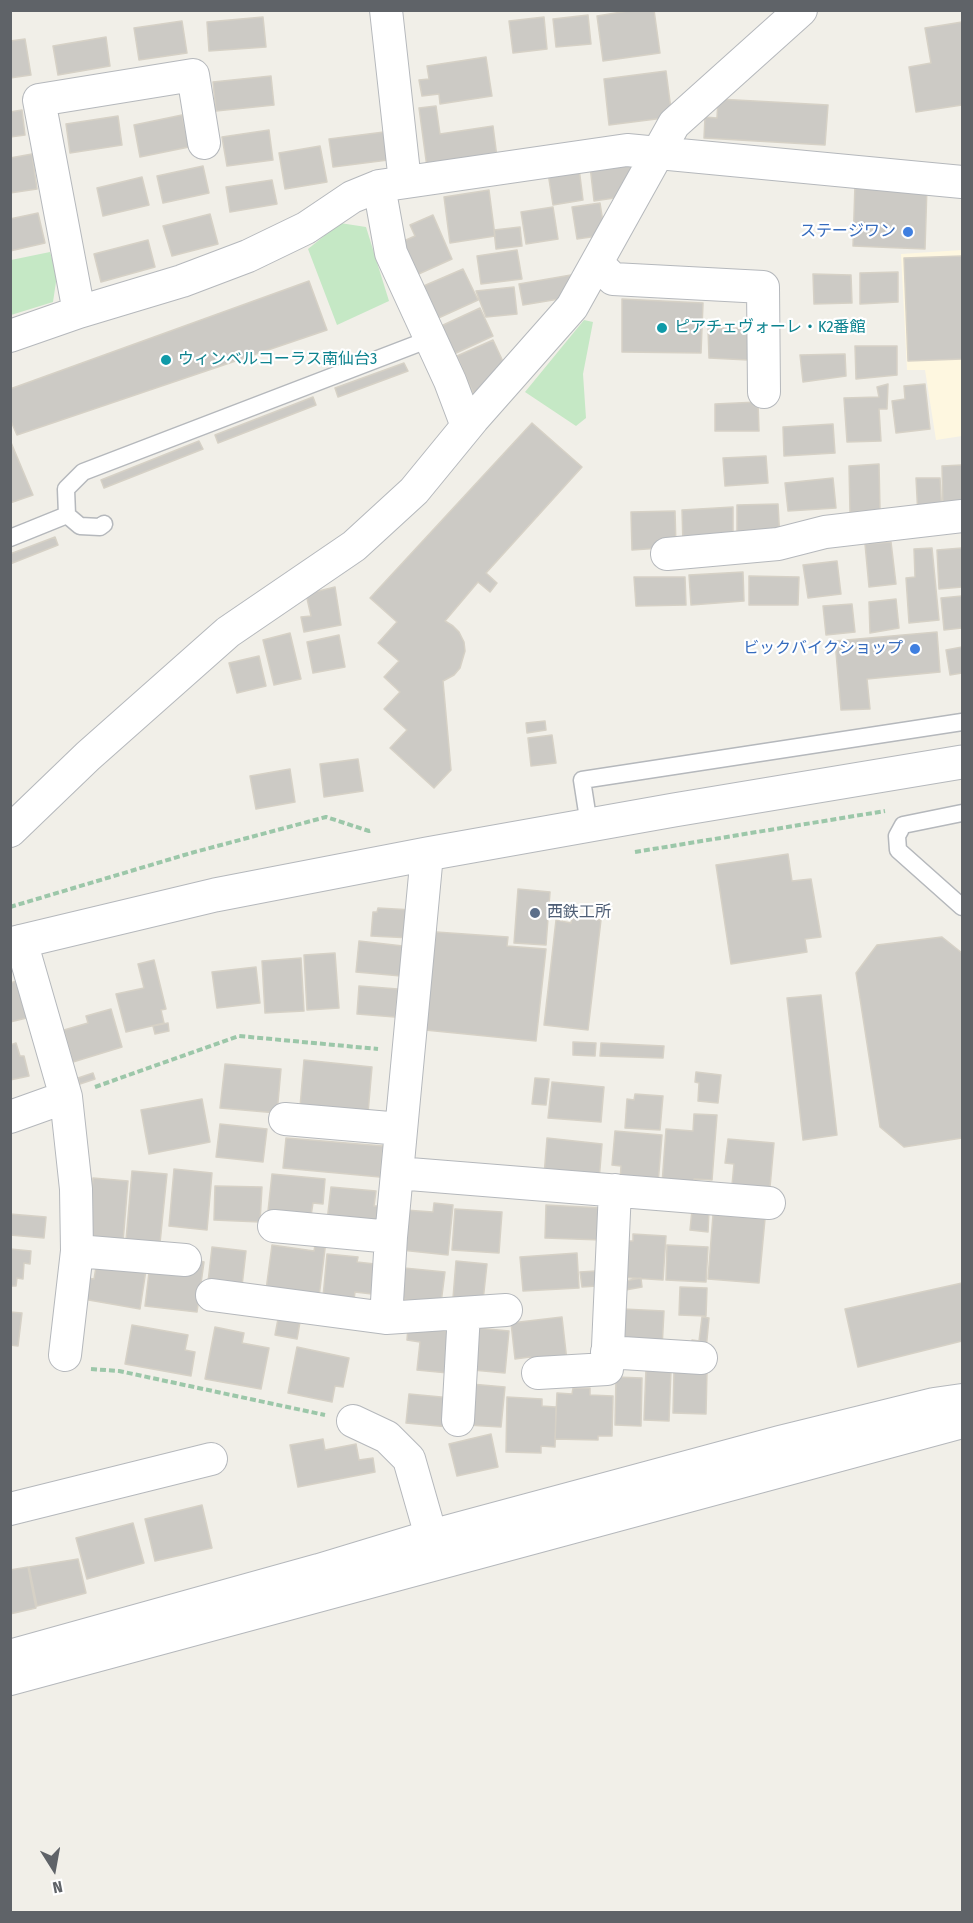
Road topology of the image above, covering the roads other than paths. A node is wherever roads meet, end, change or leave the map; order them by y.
1 (386, 10) edge
2 (801, 10) edge
3 (204, 143) dead end
4 (658, 154) junction
5 (963, 182) edge
6 (392, 184) junction
7 (597, 264) junction
8 (79, 312) junction
9 (426, 330) junction
10 (10, 336) edge
11 (764, 392) dead end
12 (467, 426) junction
13 (67, 515) junction
14 (963, 516) edge
15 (104, 524) dead end
16 (10, 538) edge
17 (667, 554) dead end
18 (963, 722) edge
19 (963, 762) edge
20 (963, 813) edge
21 (589, 825) junction
22 (10, 831) edge
23 (427, 854) junction
24 (963, 907) edge
25 (16, 942) edge
26 (66, 1097) junction
27 (10, 1117) edge
28 (285, 1119) dead end
29 (401, 1129) junction
30 (397, 1173) junction
31 (615, 1190) junction
32 (769, 1203) dead end
33 (274, 1226) dead end
34 (391, 1237) junction
35 (76, 1251) junction
36 (185, 1260) dead end
37 (212, 1295) dead end
38 (506, 1310) dead end
39 (464, 1313) junction
40 (386, 1318) junction
41 (608, 1352) junction
42 (65, 1355) road end
43 (701, 1358) dead end
44 (538, 1373) dead end
45 (963, 1400) edge
46 (458, 1420) dead end
47 (353, 1421) road end
48 (963, 1422) edge
49 (211, 1459) dead end
50 (10, 1509) edge
51 (431, 1536) junction
52 (10, 1656) edge
53 (10, 1679) edge

1 - 6 street
2 - 4 street
3 - 8 street
4 - 5 street
4 - 6 street
4 - 7 street
6 - 8 street
6 - 9 street
7 - 11 street
7 - 12 street
8 - 10 street
9 - 12 street
9 - 13 lane
12 - 22 street
13 - 15 lane
13 - 16 lane
14 - 17 street
18 - 21 lane
19 - 21 street
20 - 24 lane
21 - 23 street
23 - 25 street
23 - 29 street
25 - 26 street
26 - 27 street
26 - 35 street
28 - 29 street
29 - 30 street
30 - 31 street
30 - 34 street
31 - 32 street
31 - 41 street
33 - 34 street
34 - 40 street
35 - 36 street
35 - 42 street
37 - 40 street
38 - 39 street
39 - 40 street
39 - 46 street
41 - 43 street
41 - 44 street
45 - 51 street
47 - 51 street
48 - 53 street
49 - 50 street
51 - 52 street

